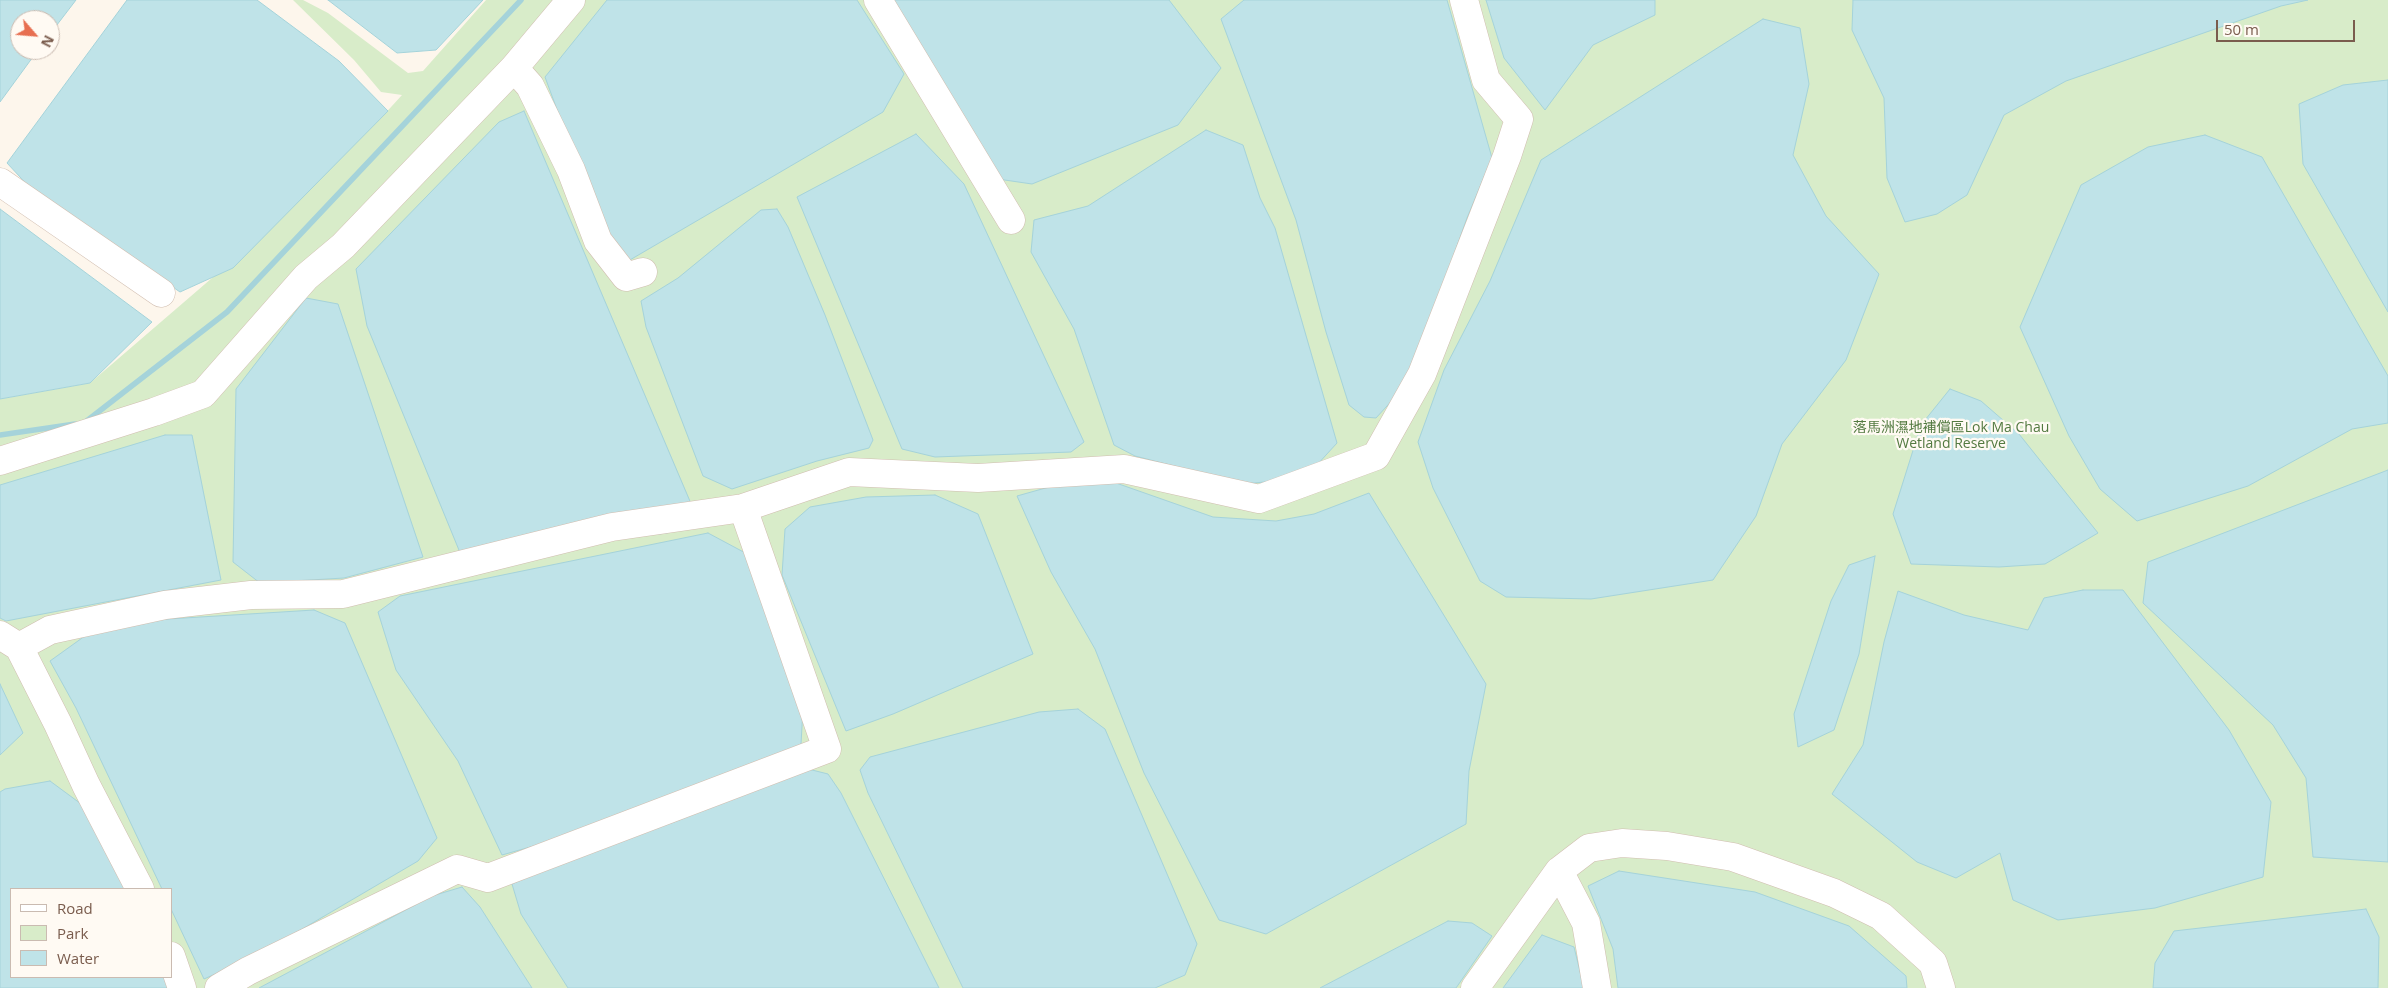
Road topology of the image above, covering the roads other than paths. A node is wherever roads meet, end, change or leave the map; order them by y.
1 (571, 0) edge
2 (878, 0) edge
3 (1464, 0) edge
4 (514, 68) junction
5 (0, 182) edge
6 (1011, 220) dead end
7 (643, 272) dead end
8 (161, 293) dead end
9 (0, 462) edge
10 (743, 508) junction
11 (9, 641) edge
12 (1559, 872) junction
13 (139, 888) edge
14 (172, 959) edge
15 (182, 988) edge
16 (219, 988) edge
17 (1475, 988) edge
18 (1597, 988) edge
19 (1941, 988) edge

1 - 4 lane
2 - 6 lane
3 - 10 lane
4 - 7 lane
4 - 9 lane
5 - 8 lane
10 - 11 lane
10 - 16 lane
11 - 13 lane
12 - 17 lane
12 - 18 lane
12 - 19 lane
14 - 15 lane

